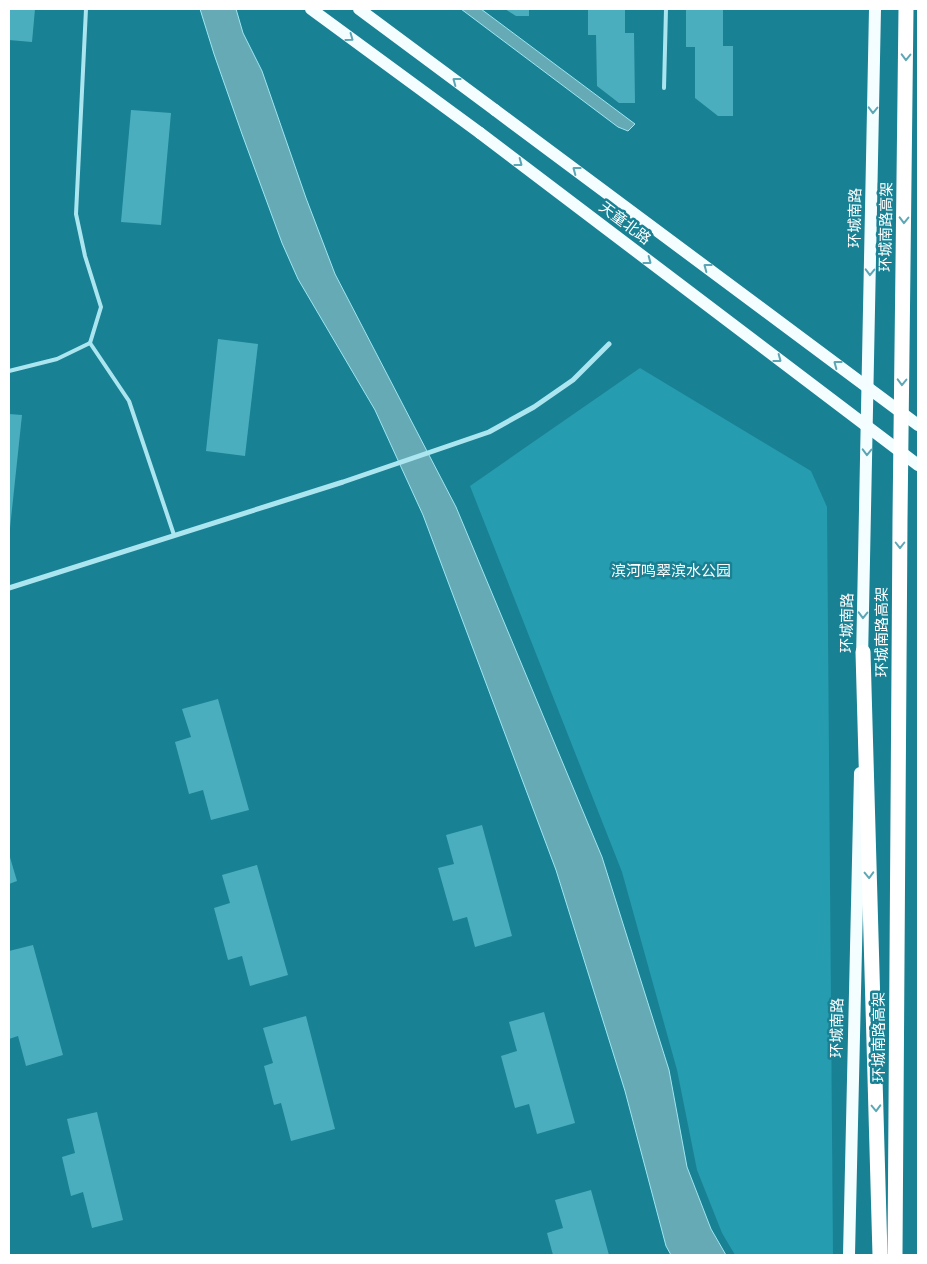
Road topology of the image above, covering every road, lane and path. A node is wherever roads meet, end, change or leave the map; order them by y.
1 (86, 9) edge
2 (311, 9) edge
3 (359, 9) edge
4 (666, 9) edge
5 (875, 9) edge
6 (906, 9) edge
7 (664, 88) dead end
8 (90, 342) junction
9 (609, 344) dead end
10 (9, 371) edge
11 (918, 425) edge
12 (918, 465) edge
13 (174, 536) junction
14 (9, 588) edge
15 (863, 652) junction
16 (849, 1255) edge
17 (880, 1255) edge
18 (895, 1255) edge

1 - 8 lane
2 -> 12 main road, 天童北路, bridge
11 -> 3 main road, 天童北路, bridge
4 - 7 lane
5 -> 15 main road, 环城南路
6 -> 18 highway, 环城南路高架, bridge
8 - 10 lane
8 - 13 lane
9 - 13 street
13 - 14 street
15 - 16 main road, 环城南路
15 -> 17 highway

